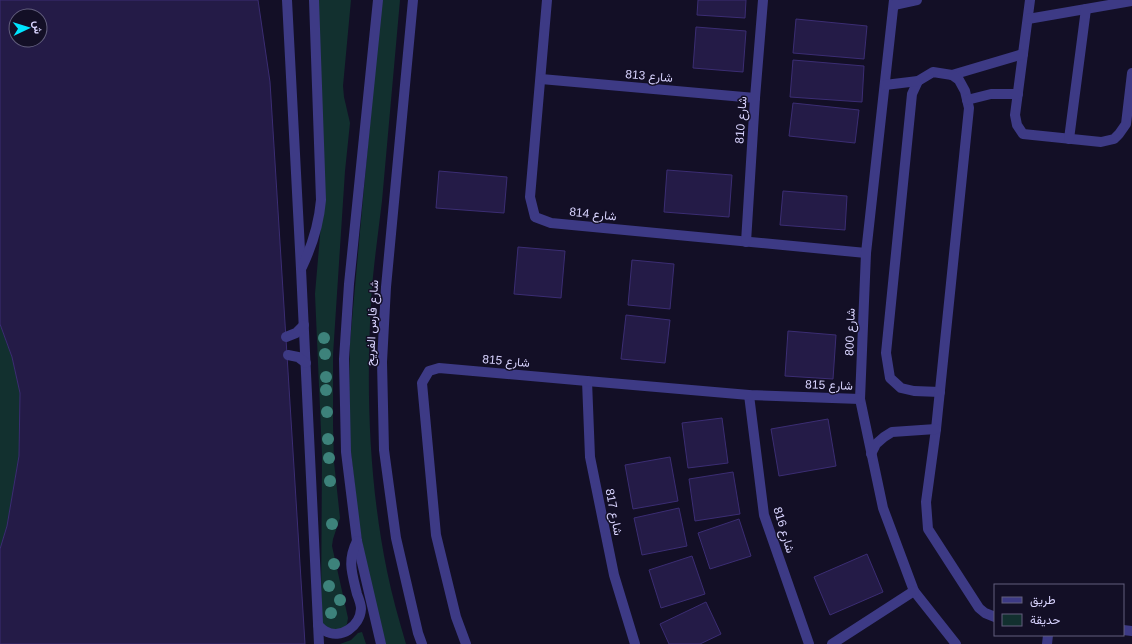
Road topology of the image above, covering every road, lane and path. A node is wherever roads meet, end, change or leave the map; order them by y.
1 (287, 0) edge
2 (314, 0) edge
3 (378, 0) edge
4 (413, 0) edge
5 (547, 0) edge
6 (763, 0) edge
7 (917, 0) edge
8 (1030, 0) edge
9 (1132, 0) edge
10 (894, 2) edge
11 (1086, 9) junction
12 (1028, 20) junction
13 (1023, 54) junction
14 (1132, 73) edge
15 (952, 75) junction
16 (541, 79) junction
17 (918, 81) junction
18 (885, 85) junction
19 (1018, 94) junction
20 (755, 98) junction
21 (967, 100) junction
22 (1069, 138) junction
23 (746, 242) junction
24 (866, 254) junction
25 (301, 269) junction
26 (304, 325) junction
27 (286, 337) dead end
28 (288, 355) dead end
29 (306, 363) junction
30 (587, 382) junction
31 (940, 392) junction
32 (749, 394) junction
33 (860, 399) junction
34 (936, 428) junction
35 (872, 454) junction
36 (357, 540) junction
37 (914, 591) junction
38 (994, 617) edge
39 (318, 625) junction
40 (319, 644) edge
41 (381, 644) edge
42 (422, 644) edge
43 (466, 644) edge
44 (635, 644) edge
45 (809, 644) edge
46 (832, 644) edge
47 (956, 644) edge

1 - 25 street
2 - 25 street
3 - 36 street, شارع فارس الفريح
4 - 42 street, شارع فارس الفريح
5 - 16 street, شارع 814
6 - 20 street, شارع 810
7 - 10 street
8 - 12 street
9 - 11 street
10 - 18 street, شارع 800
11 - 12 street
11 - 22 street
12 - 13 street
13 - 15 street
13 - 19 street
14 - 22 street
15 - 17 street
15 - 21 street
16 - 20 street, شارع 813
16 - 23 street, شارع 814
17 - 18 street
17 - 31 street
18 - 24 street, شارع 800
19 - 21 street
19 - 22 street
20 - 23 street, شارع 810
21 - 31 street
23 - 24 street, شارع 814
24 - 33 street, شارع 800
25 - 26 street
26 - 27 street
26 - 29 street
28 - 29 street
29 - 39 street
30 - 32 street, شارع 815
30 - 43 street, شارع 815
30 - 44 street, شارع 817
31 - 34 street
32 - 33 street, شارع 815
32 - 45 street, شارع 816
33 - 35 street, شارع 800
34 - 35 street
34 - 38 street
35 - 37 street, شارع 800
36 - 39 street
36 - 41 street, شارع فارس الفريح
37 - 46 street
37 - 47 street, شارع 800
39 - 40 street

